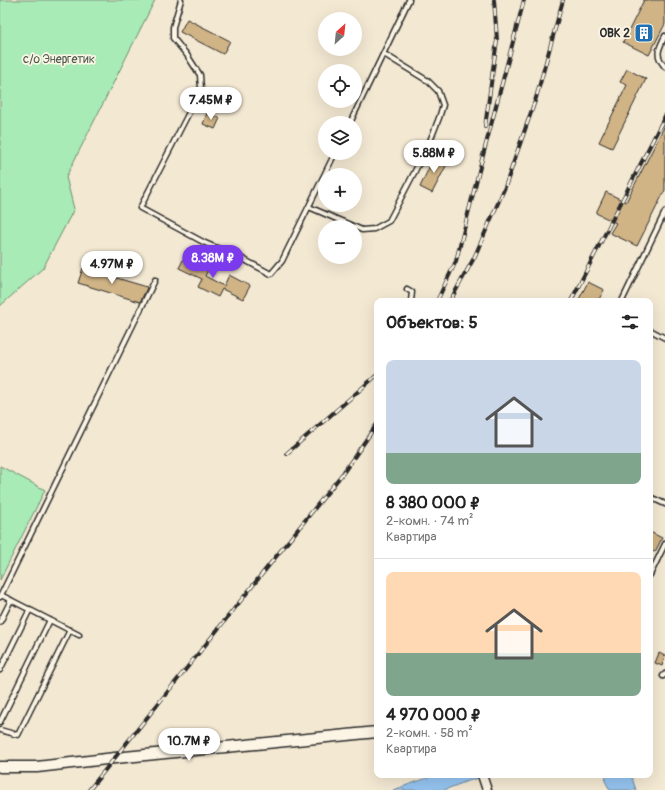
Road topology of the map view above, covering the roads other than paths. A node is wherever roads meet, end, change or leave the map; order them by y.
1 (181, 0) edge
2 (410, 0) edge
3 (665, 36) edge
4 (384, 54) junction
5 (665, 67) edge
6 (353, 116) edge
7 (332, 160) edge
8 (309, 207) junction
9 (665, 212) edge
10 (155, 280) dead end
11 (407, 289) dead end
12 (411, 298) edge
13 (623, 298) edge
14 (653, 332) edge
15 (665, 338) edge
16 (653, 498) edge
17 (665, 504) edge
18 (665, 544) edge
19 (653, 569) edge
20 (0, 596) edge
21 (11, 600) junction
22 (30, 609) junction
23 (50, 620) junction
24 (0, 622) edge
25 (70, 630) junction
26 (79, 635) dead end
27 (0, 670) edge
28 (0, 722) edge
29 (0, 730) edge
30 (374, 732) edge
31 (0, 766) edge
32 (483, 778) edge
33 (487, 790) edge

1 - 8 lane
2 - 4 lane
3 - 5 lane
4 - 6 lane
4 - 8 lane
7 - 8 lane
9 - 13 lane
10 - 20 lane
11 - 12 lane
14 - 15 lane
16 - 17 lane
18 - 19 lane
20 - 21 lane
21 - 22 lane
21 - 24 lane
22 - 23 lane
22 - 27 lane
23 - 25 lane
23 - 28 lane
25 - 26 lane
25 - 29 lane
30 - 31 street
32 - 33 street

